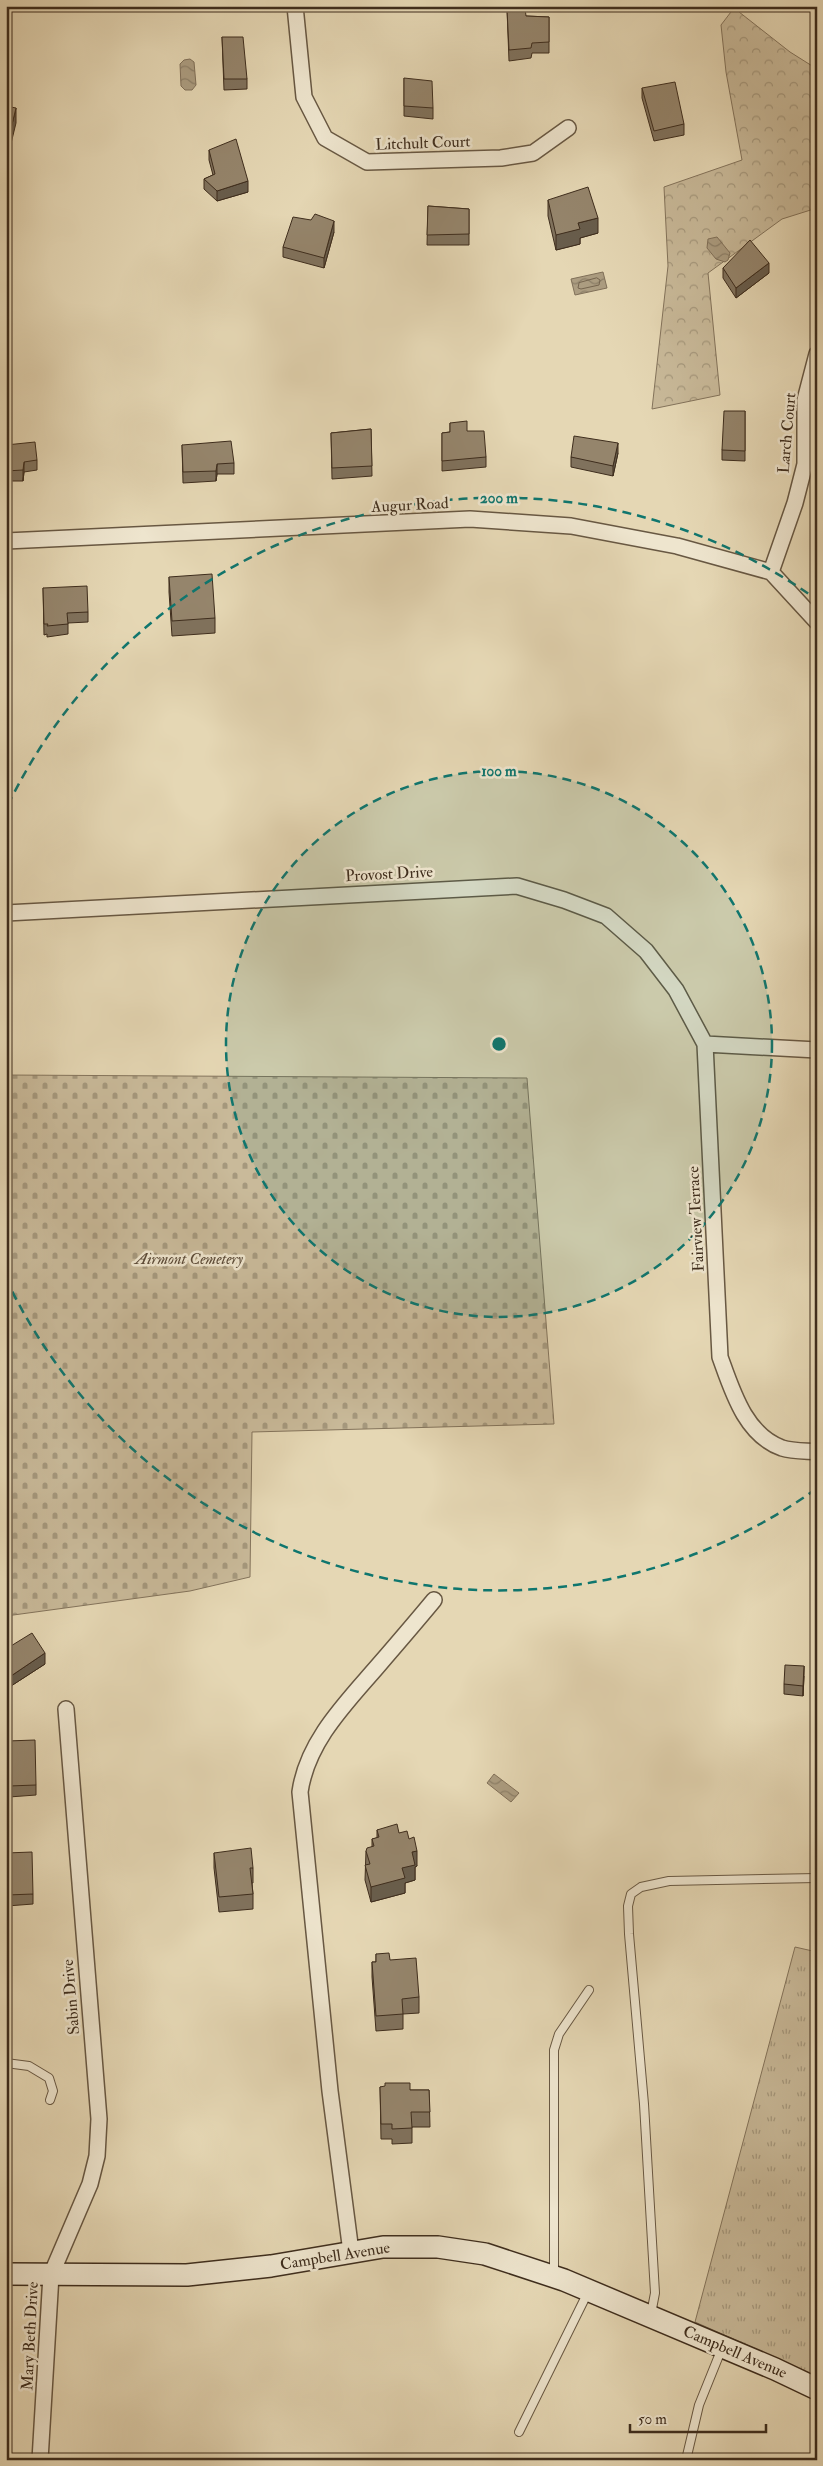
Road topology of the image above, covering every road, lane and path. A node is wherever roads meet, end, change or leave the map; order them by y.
1 (295, 6) edge
2 (568, 128) dead end
3 (817, 354) edge
4 (6, 541) edge
5 (771, 572) junction
6 (817, 622) edge
7 (6, 913) edge
8 (705, 1044) junction
9 (817, 1050) edge
10 (817, 1452) edge
11 (817, 1456) edge
12 (434, 1600) dead end
13 (66, 1709) dead end
14 (817, 1878) edge
15 (588, 1990) dead end
16 (6, 2063) edge
17 (50, 2100) dead end
18 (351, 2252) junction
19 (6, 2274) edge
20 (51, 2275) junction
21 (553, 2276) junction
22 (588, 2290) junction
23 (651, 2316) junction
24 (723, 2347) junction
25 (817, 2389) edge
26 (519, 2432) dead end
27 (40, 2460) edge
28 (686, 2460) edge

1 - 2 street, Litchult Court
3 - 5 street, Larch Court
4 - 5 street, Augur Road
5 - 6 street
7 - 8 street, Provost Drive
8 - 9 street
8 - 10 street, Fairview Terrace
10 - 11 lane
12 - 18 street
13 - 20 street, Sabin Drive
14 - 23 lane
15 - 21 lane
16 - 17 lane
18 - 20 street, Campbell Avenue
18 - 21 street, Campbell Avenue
19 - 20 street, Campbell Avenue
20 - 27 street, Mary Beth Drive
21 - 22 street, Campbell Avenue
22 - 23 street, Campbell Avenue
22 - 26 lane
23 - 24 street, Campbell Avenue
24 - 25 street, Campbell Avenue
24 - 28 lane

